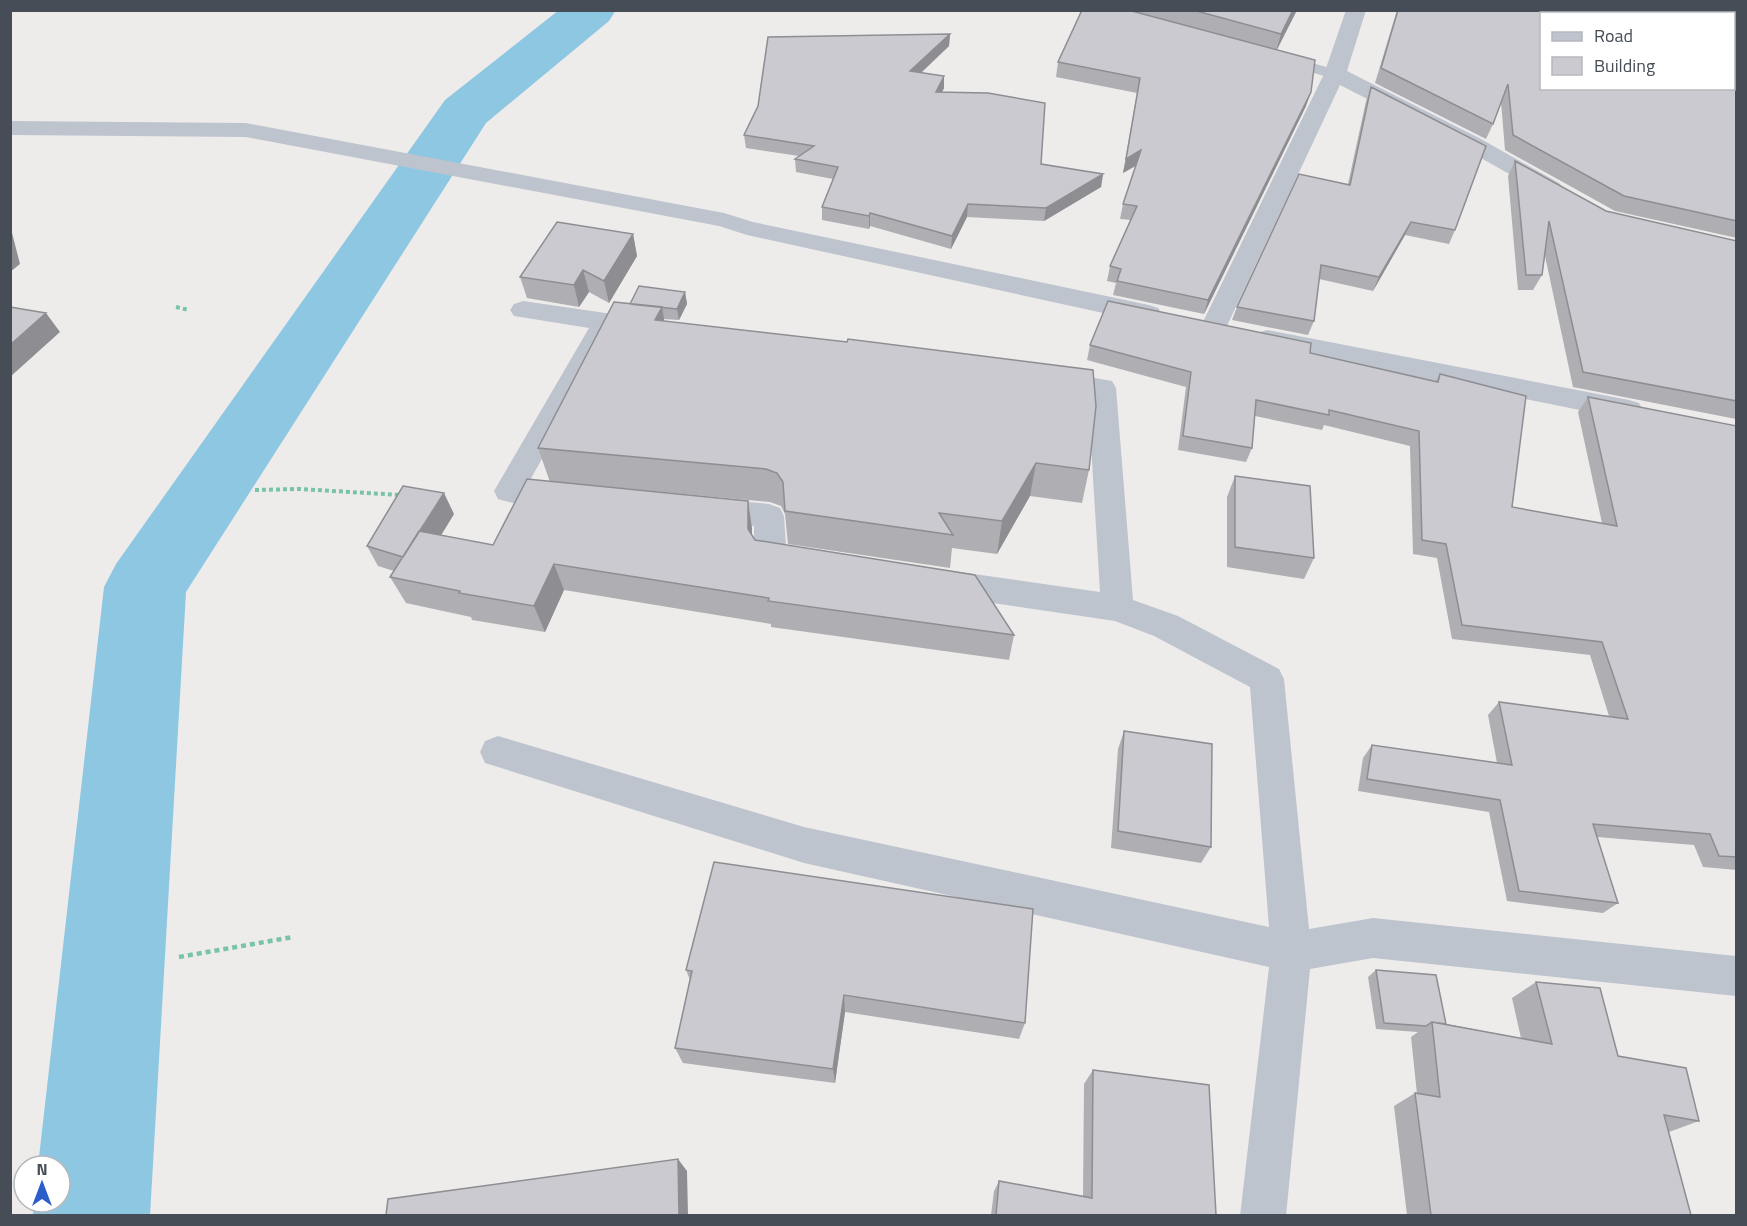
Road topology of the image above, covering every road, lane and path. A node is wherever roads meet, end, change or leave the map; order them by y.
1 (1356, 10) edge
2 (1267, 56) edge
3 (1335, 74) junction
4 (10, 129) edge
5 (1565, 196) edge
6 (176, 307) dead end
7 (189, 310) dead end
8 (523, 310) dead end
9 (604, 323) junction
10 (1213, 328) junction
11 (674, 331) edge
12 (1021, 376) edge
13 (1655, 415) edge
14 (255, 490) dead end
15 (409, 496) edge
16 (592, 499) edge
17 (675, 507) edge
18 (828, 565) edge
19 (909, 577) edge
20 (1117, 608) junction
21 (498, 752) dead end
22 (293, 937) dead end
23 (1290, 952) junction
24 (179, 957) dead end
25 (1737, 976) edge
26 (1263, 1215) edge

1 - 3 street
2 - 3 lane
3 - 5 street
3 - 10 street
4 - 10 street
6 - 7 path
8 - 9 street
9 - 11 street
9 - 16 street
10 - 13 street
12 - 20 street
14 - 15 path
17 - 18 street
19 - 20 street
20 - 23 street
21 - 23 street
22 - 24 path
23 - 25 street
23 - 26 street

